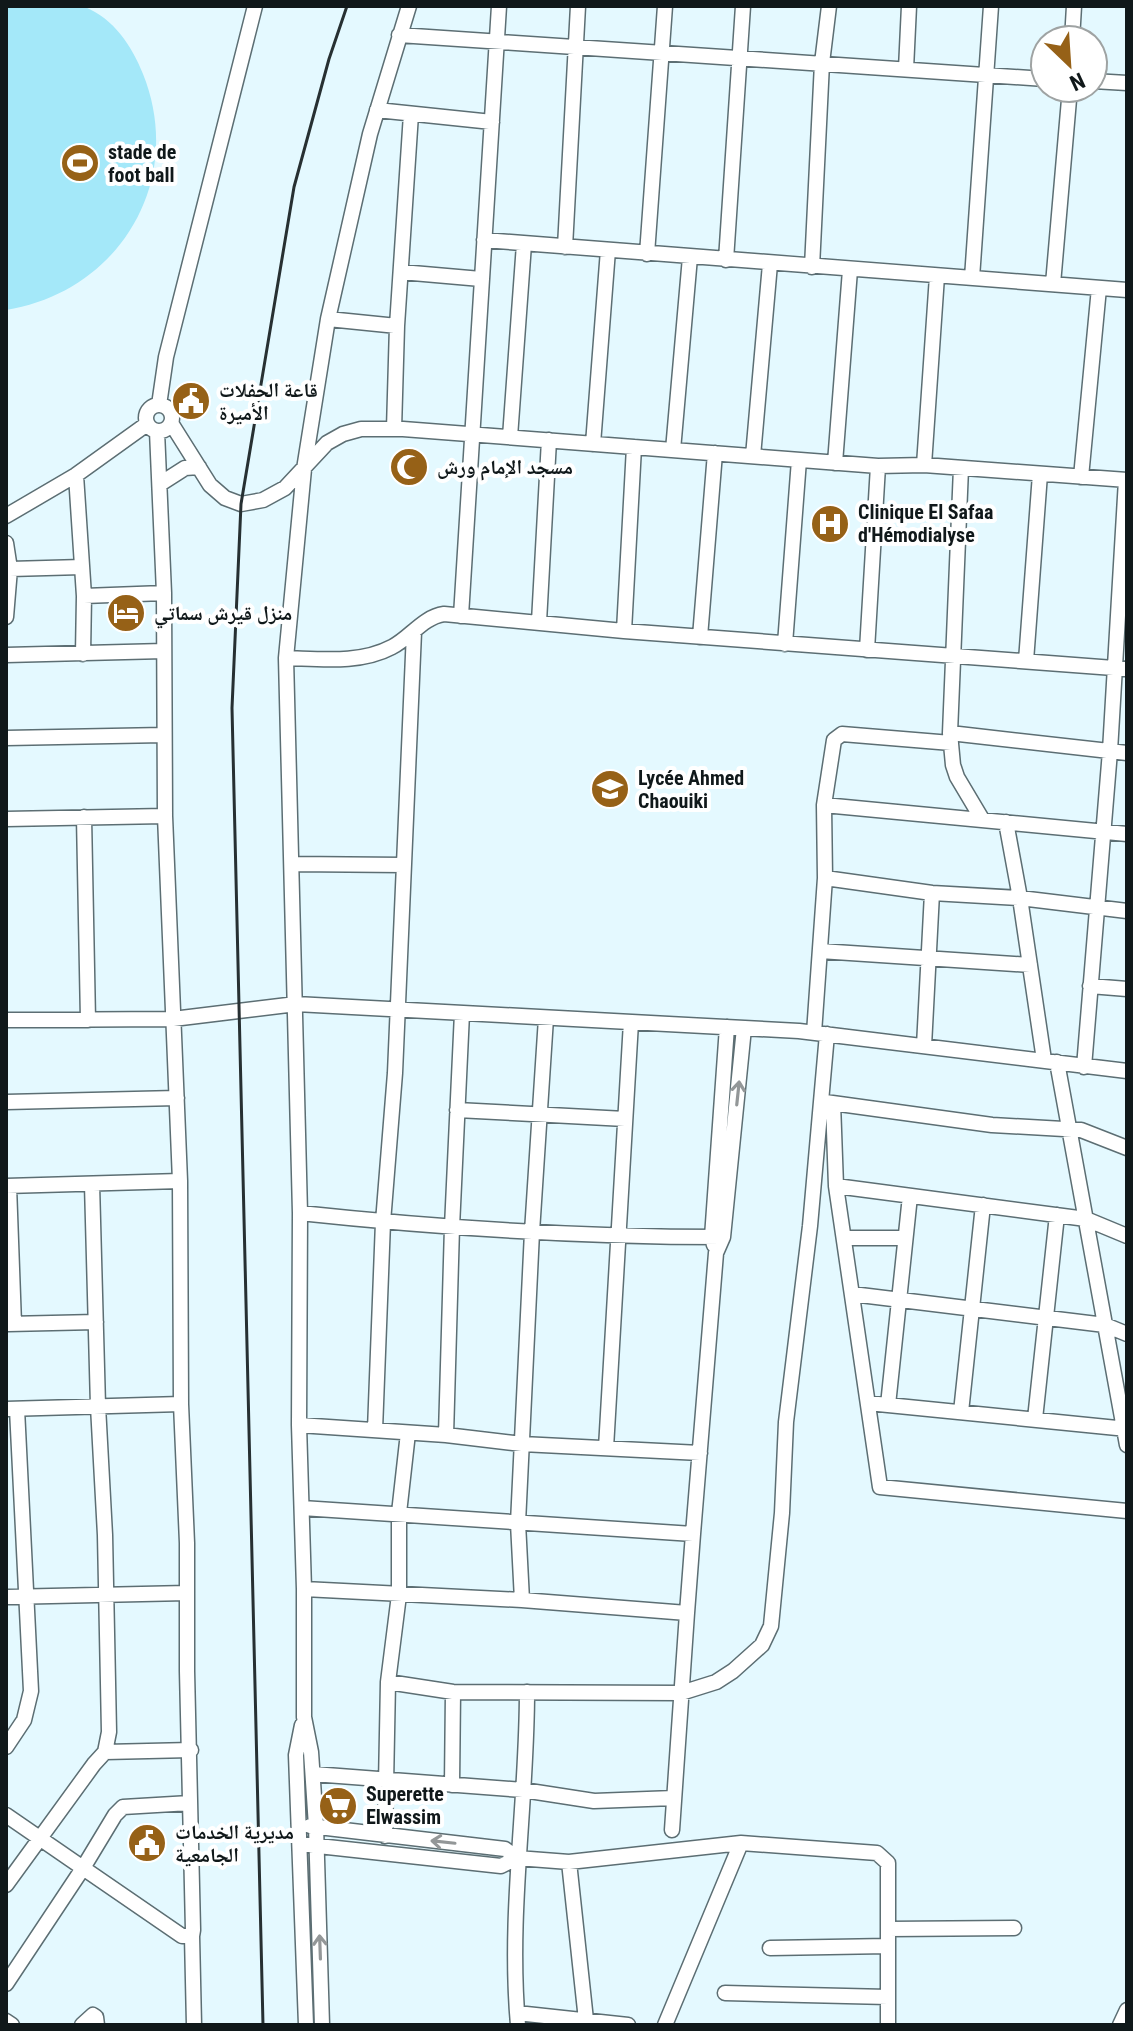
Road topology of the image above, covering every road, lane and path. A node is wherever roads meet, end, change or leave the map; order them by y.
1 (255, 6) edge
2 (409, 6) edge
3 (499, 6) edge
4 (578, 6) edge
5 (665, 6) edge
6 (743, 6) edge
7 (829, 6) edge
8 (909, 6) edge
9 (991, 6) edge
10 (399, 35) junction
11 (497, 40) junction
12 (575, 46) junction
13 (663, 52) junction
14 (738, 57) junction
15 (822, 63) junction
16 (906, 69) junction
17 (986, 75) junction
18 (1029, 78) edge
19 (1069, 104) edge
20 (377, 110) junction
21 (411, 114) junction
22 (492, 122) junction
23 (484, 240) junction
24 (524, 244) junction
25 (565, 247) junction
26 (608, 250) junction
27 (647, 254) junction
28 (690, 257) junction
29 (726, 260) junction
30 (770, 264) junction
31 (812, 267) junction
32 (850, 270) junction
33 (401, 272) junction
34 (937, 276) junction
35 (972, 278) junction
36 (481, 279) junction
37 (1053, 284) junction
38 (1099, 288) junction
39 (1127, 290) edge
40 (328, 319) junction
41 (397, 326) junction
42 (159, 405) junction
43 (171, 423) junction
44 (152, 428) junction
45 (394, 429) junction
46 (472, 434) junction
47 (510, 437) junction
48 (549, 440) junction
49 (593, 444) junction
50 (634, 447) junction
51 (673, 450) junction
52 (715, 453) junction
53 (753, 456) junction
54 (799, 460) junction
55 (835, 463) junction
56 (924, 465) junction
57 (878, 466) junction
58 (199, 467) junction
59 (961, 468) junction
60 (304, 469) junction
61 (1040, 474) junction
62 (76, 475) junction
63 (1081, 477) junction
64 (1126, 480) edge
65 (160, 484) junction
66 (6, 516) edge
67 (6, 543) edge
68 (82, 567) junction
69 (10, 569) junction
70 (164, 593) junction
71 (84, 596) junction
72 (461, 616) junction
73 (6, 617) edge
74 (539, 622) junction
75 (624, 631) junction
76 (414, 632) junction
77 (700, 637) junction
78 (785, 644) junction
79 (867, 650) junction
80 (164, 651) junction
81 (83, 654) junction
82 (6, 655) edge
83 (953, 656) junction
84 (286, 658) junction
85 (1026, 661) junction
86 (1120, 668) edge
87 (164, 735) junction
88 (6, 738) edge
89 (950, 738) junction
90 (1110, 751) junction
91 (1127, 753) edge
92 (824, 805) junction
93 (165, 816) junction
94 (84, 817) junction
95 (6, 819) edge
96 (982, 819) junction
97 (1006, 822) junction
98 (1102, 833) junction
99 (1127, 834) edge
100 (292, 864) junction
101 (404, 865) junction
102 (825, 878) junction
103 (932, 893) junction
104 (1020, 898) junction
105 (1096, 908) junction
106 (1127, 911) edge
107 (820, 951) junction
108 (927, 958) junction
109 (1030, 965) junction
110 (1090, 986) junction
111 (1127, 989) edge
112 (296, 1004) junction
113 (398, 1010) junction
114 (462, 1013) junction
115 (546, 1018) junction
116 (173, 1019) junction
117 (6, 1020) edge
118 (88, 1020) junction
119 (631, 1022) junction
120 (727, 1027) junction
121 (744, 1028) junction
122 (821, 1034) junction
123 (924, 1046) junction
124 (1050, 1061) junction
125 (1084, 1067) junction
126 (1127, 1071) edge
127 (177, 1098) junction
128 (6, 1102) edge
129 (827, 1103) junction
130 (457, 1110) junction
131 (540, 1116) junction
132 (625, 1119) junction
133 (727, 1126) junction
134 (1069, 1129) junction
135 (1127, 1148) edge
136 (180, 1181) junction
137 (92, 1184) junction
138 (8, 1186) edge
139 (836, 1186) junction
140 (910, 1196) junction
141 (983, 1205) junction
142 (300, 1213) junction
143 (1057, 1215) junction
144 (1086, 1219) junction
145 (383, 1222) junction
146 (452, 1227) junction
147 (532, 1232) junction
148 (9, 1236) edge
149 (1127, 1236) edge
150 (618, 1237) junction
151 (717, 1237) junction
152 (844, 1238) junction
153 (905, 1238) junction
154 (852, 1294) junction
155 (898, 1300) junction
156 (971, 1309) junction
157 (1045, 1318) junction
158 (96, 1322) junction
159 (10, 1324) edge
160 (1105, 1325) junction
161 (1127, 1334) edge
162 (868, 1403) junction
163 (181, 1404) junction
164 (888, 1405) junction
165 (98, 1406) junction
166 (12, 1409) edge
167 (961, 1412) junction
168 (1035, 1419) junction
169 (299, 1425) junction
170 (1125, 1428) edge
171 (375, 1430) junction
172 (408, 1433) junction
173 (446, 1435) junction
174 (522, 1444) junction
175 (1127, 1445) edge
176 (606, 1448) junction
177 (700, 1453) junction
178 (302, 1508) junction
179 (1127, 1511) edge
180 (399, 1513) junction
181 (518, 1523) junction
182 (693, 1534) junction
183 (304, 1589) junction
184 (187, 1593) junction
185 (399, 1595) junction
186 (6, 1597) edge
187 (26, 1597) junction
188 (107, 1597) junction
189 (522, 1600) junction
190 (687, 1613) junction
191 (388, 1682) junction
192 (453, 1692) junction
193 (527, 1692) junction
194 (681, 1693) junction
195 (304, 1717) junction
196 (6, 1747) edge
197 (191, 1750) junction
198 (105, 1752) junction
199 (313, 1774) junction
200 (386, 1781) junction
201 (452, 1785) junction
202 (523, 1790) junction
203 (674, 1798) junction
204 (190, 1803) junction
205 (6, 1815) edge
206 (316, 1826) junction
207 (299, 1827) junction
208 (672, 1830) dead end
209 (385, 1836) junction
210 (41, 1837) junction
211 (741, 1843) junction
212 (300, 1844) junction
213 (317, 1845) junction
214 (517, 1858) junction
215 (569, 1862) junction
216 (83, 1868) junction
217 (6, 1885) edge
218 (1014, 1928) dead end
219 (888, 1929) junction
220 (192, 1936) junction
221 (888, 1946) junction
222 (770, 1948) dead end
223 (6, 1984) edge
224 (725, 1993) dead end
225 (888, 1997) junction
226 (1127, 2010) edge
227 (518, 2019) edge
228 (586, 2020) junction
229 (6, 2021) edge
230 (12, 2025) edge
231 (82, 2025) edge
232 (97, 2025) edge
233 (194, 2025) edge
234 (306, 2025) edge
235 (322, 2025) edge
236 (628, 2025) edge
237 (665, 2025) edge
238 (888, 2025) edge
239 (1120, 2025) edge

1 - 42 street
2 - 10 street
3 - 11 street
4 - 12 street
5 - 13 street
6 - 14 street
7 - 15 street
8 - 16 street
9 - 17 street
10 - 11 street
10 - 20 street
11 - 12 street
11 - 22 street
12 - 13 street
12 - 25 street
13 - 14 street
13 - 27 street
14 - 15 street
14 - 29 street
15 - 16 street
15 - 31 street
16 - 17 street
17 - 18 street
17 - 35 street
19 - 37 street
20 - 21 street
20 - 40 street
21 - 22 street
21 - 33 street
22 - 23 street
23 - 24 street
23 - 36 street
24 - 25 street
24 - 47 street
25 - 26 street
26 - 27 street
26 - 49 street
27 - 28 street
28 - 29 street
28 - 51 street
29 - 30 street
30 - 31 street
30 - 53 street
31 - 32 street
32 - 34 street
32 - 55 street
33 - 36 street
33 - 41 street
34 - 35 street
34 - 56 street
35 - 37 street
36 - 46 street
37 - 38 street
38 - 39 street
38 - 63 street
40 - 41 street
40 - 60 street
41 - 45 street
42 - 43 street
42 - 44 street
43 - 44 street
43 - 58 street
44 - 62 street
44 - 65 street
45 - 46 street
45 - 60 street
46 - 47 street
46 - 72 street
47 - 48 street
48 - 49 street
48 - 74 street
49 - 50 street
50 - 51 street
50 - 75 street
51 - 52 street
52 - 53 street
52 - 77 street
53 - 54 street
54 - 55 street
54 - 78 street
55 - 57 street
56 - 57 street
56 - 59 street
57 - 79 street
58 - 60 street
58 - 65 street
59 - 61 street
59 - 83 street
60 - 84 street
61 - 63 street
61 - 85 street
62 - 66 street
62 - 68 street
63 - 64 street
64 - 86 street
65 - 70 street
67 - 69 street
68 - 69 street
68 - 71 street
69 - 73 street
70 - 71 street
70 - 80 street
71 - 81 street
72 - 74 street
72 - 76 street
74 - 75 street
75 - 77 street
76 - 84 street
76 - 101 street
77 - 78 street
78 - 79 street
79 - 83 street
80 - 81 street
80 - 87 street
81 - 82 street
83 - 85 street
83 - 89 street
84 - 100 street
85 - 86 street
86 - 90 street
87 - 88 street
87 - 93 street
89 - 90 street
89 - 92 street
89 - 96 street
90 - 91 street
90 - 98 street
92 - 96 street
92 - 102 street
93 - 94 street
93 - 116 street
94 - 95 street
94 - 118 street
96 - 97 street
97 - 98 street
97 - 104 street
98 - 99 street
98 - 105 street
100 - 101 street
100 - 112 street
101 - 113 street
102 - 103 street
102 - 107 street
103 - 104 street
103 - 108 street
104 - 105 street
104 - 109 street
105 - 106 street
105 - 110 street
107 - 108 street
107 - 122 street
108 - 109 street
108 - 123 street
109 - 124 street
110 - 111 street
110 - 125 street
112 - 113 street
112 - 116 street
112 - 142 street
113 - 114 street
113 - 145 street
114 - 115 street
114 - 130 street
115 - 119 street
115 - 131 street
116 - 118 street
116 - 127 street
117 - 118 street
119 - 120 street
119 - 132 street
120 - 121 street
120 - 133 street
121 - 122 street
133 -> 121 street
122 - 123 street
122 - 129 street
123 - 124 street
124 - 125 street
124 - 134 street
125 - 126 street
127 - 128 street
127 - 136 street
129 - 134 street
129 - 139 street
129 - 194 street
130 - 131 street
130 - 146 street
131 - 132 street
131 - 147 street
132 - 150 street
133 - 151 street
134 - 135 street
134 - 144 street
136 - 137 street
136 - 163 street
137 - 138 street
137 - 158 street
138 - 148 street
139 - 140 street
139 - 152 street
140 - 141 street
140 - 153 street
141 - 143 street
141 - 156 street
142 - 145 street
142 - 169 street
143 - 144 street
143 - 157 street
144 - 149 street
144 - 160 street
145 - 146 street
145 - 171 street
146 - 147 street
146 - 173 street
147 - 150 street
147 - 174 street
148 - 159 street
150 - 151 street
150 - 176 street
151 - 177 street
152 - 153 street
152 - 154 street
153 - 155 street
154 - 155 street
154 - 162 street
155 - 156 street
155 - 164 street
156 - 157 street
156 - 167 street
157 - 160 street
157 - 168 street
158 - 159 street
158 - 165 street
160 - 161 street
160 - 170 street
162 - 164 street
162 - 179 street
163 - 165 street
163 - 184 street
164 - 167 street
165 - 166 street
165 - 188 street
166 - 187 street
167 - 168 street
168 - 170 street
169 - 171 street
169 - 178 street
170 - 175 street
171 - 172 street
172 - 173 street
172 - 180 street
173 - 174 street
174 - 176 street
174 - 181 street
176 - 177 street
177 - 182 street
178 - 180 street
178 - 183 street
180 - 181 street
180 - 185 street
181 - 182 street
181 - 189 street
182 - 190 street
183 - 185 street
183 - 195 street
184 - 188 street
184 - 197 street
185 - 189 street
185 - 191 street
186 - 187 street
187 - 188 street
187 - 196 street
188 - 198 street
189 - 190 street
190 - 194 street
191 - 192 street
191 - 200 street
192 - 193 street
192 - 201 street
193 - 194 street
193 - 202 street
194 - 203 street
195 - 199 street
195 - 207 street
197 - 198 street
197 - 204 street
198 - 210 street
199 - 200 street
199 - 206 street
200 - 201 street
200 - 209 street
201 - 202 street
202 - 203 street
202 - 214 street
203 - 208 street
204 - 216 street
204 - 220 street
205 - 210 street
206 - 207 street
206 - 209 street
206 - 213 street
207 - 212 street
214 -> 209 street
210 - 216 street
210 - 217 street
211 - 215 street
211 - 219 street
211 - 237 street
212 - 213 street
212 - 234 street
213 - 214 street
235 -> 213 street
214 - 215 street
214 - 227 street
215 - 228 street
216 - 220 street
216 - 223 street
218 - 219 street
219 - 221 street
220 - 233 street
221 - 222 street
221 - 225 street
224 - 225 street
225 - 238 street
226 - 239 street
227 - 228 street
228 - 236 street
229 - 230 street
231 - 232 street

